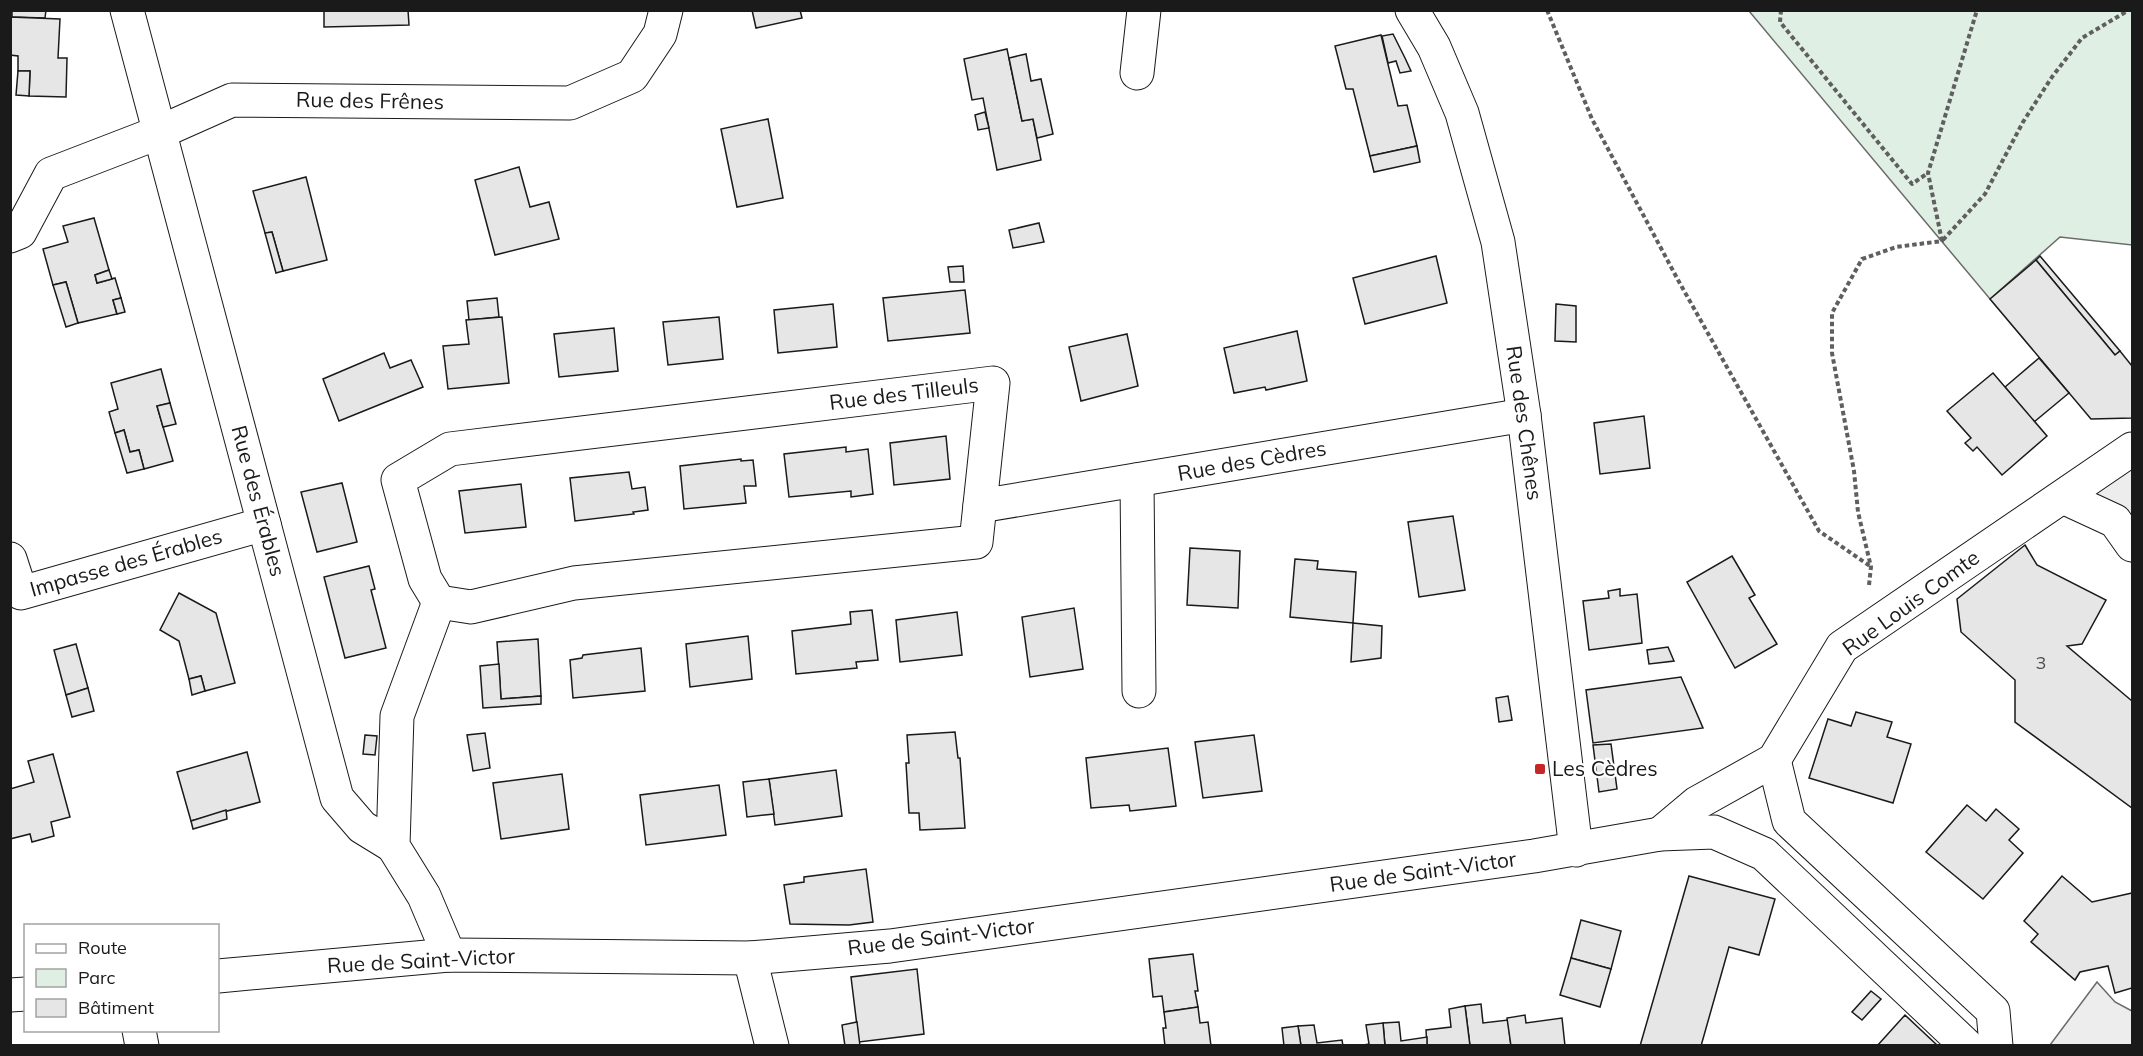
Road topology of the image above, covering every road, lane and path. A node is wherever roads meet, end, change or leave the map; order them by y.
1 (127, 10) edge
2 (666, 10) edge
3 (1144, 10) edge
4 (1412, 10) edge
5 (1547, 10) edge
6 (1780, 10) edge
7 (1977, 10) edge
8 (2129, 10) edge
9 (1137, 73) dead end
10 (160, 132) junction
11 (1929, 173) junction
12 (10, 236) edge
13 (1942, 241) junction
14 (1524, 415) junction
15 (2133, 449) edge
16 (1137, 480) junction
17 (2063, 497) junction
18 (980, 507) junction
19 (264, 524) junction
20 (2133, 545) edge
21 (10, 559) edge
22 (1871, 567) junction
23 (1868, 586) dead end
24 (439, 602) junction
25 (1139, 691) dead end
26 (1774, 760) junction
27 (1660, 834) junction
28 (393, 846) junction
29 (1576, 850) junction
30 (449, 955) junction
31 (750, 958) junction
32 (219, 976) edge
33 (772, 1046) edge
34 (1966, 1046) edge
35 (1996, 1046) edge

1 - 10 street
2 - 10 street, Rue des Frênes
3 - 9 street
4 - 14 street, Rue des Chênes
5 - 22 path
6 - 11 path
7 - 11 path
8 - 13 path
10 - 12 street
10 - 19 street, Rue des Érables
11 - 13 path
13 - 22 path
14 - 16 street, Rue des Cèdres
14 - 29 street, Rue des Chênes
15 - 17 street, Rue Louis Comte
16 - 18 street, Rue des Cèdres
16 - 25 street
17 - 20 street
17 - 26 street, Rue Louis Comte
18 - 24 street, Rue des Tilleuls
18 - 24 street, Rue des Tilleuls
19 - 21 street, Impasse des Érables
19 - 28 street, Rue des Érables
22 - 23 path
24 - 28 street
26 - 27 street
26 - 35 street
27 - 29 street, Rue de Saint-Victor
27 - 34 street
28 - 30 street
29 - 31 street, Rue de Saint-Victor
30 - 31 street, Rue de Saint-Victor
30 - 32 street, Rue de Saint-Victor
31 - 33 street

